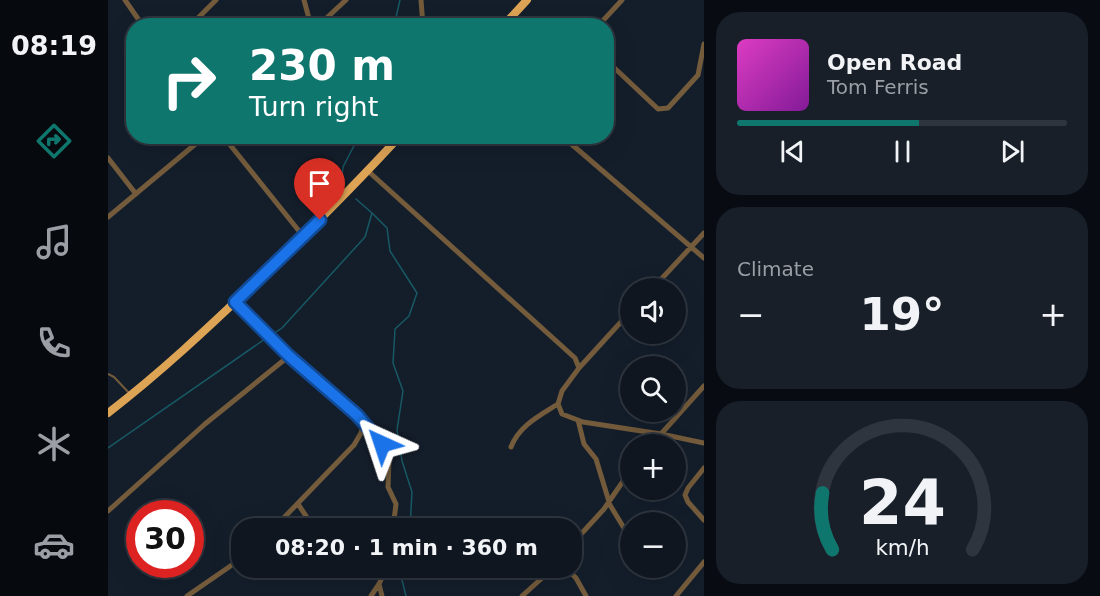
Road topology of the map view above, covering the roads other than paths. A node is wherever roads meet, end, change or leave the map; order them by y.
1 (125, 0) edge
2 (216, 0) edge
3 (304, 0) edge
4 (346, 0) edge
5 (421, 0) edge
6 (527, 0) edge
7 (622, 0) edge
8 (137, 18) edge
9 (197, 18) edge
10 (309, 18) edge
11 (327, 18) edge
12 (422, 18) edge
13 (510, 18) edge
14 (605, 18) edge
15 (704, 44) edge
16 (614, 68) edge
17 (195, 144) edge
18 (229, 144) edge
19 (393, 144) edge
20 (571, 144) edge
21 (108, 158) edge
22 (368, 171) junction
23 (136, 194) junction
24 (108, 217) edge
25 (704, 233) edge
26 (303, 236) junction
27 (691, 247) junction
28 (704, 258) edge
29 (662, 278) edge
30 (235, 302) junction
31 (620, 323) edge
32 (289, 356) junction
33 (579, 368) junction
34 (108, 374) edge
35 (704, 386) edge
36 (131, 395) junction
37 (558, 404) junction
38 (108, 412) edge
39 (578, 420) junction
40 (364, 423) junction
41 (653, 434) edge
42 (661, 434) edge
43 (686, 439) edge
44 (704, 443) edge
45 (511, 447) dead end
46 (704, 468) edge
47 (620, 486) edge
48 (609, 502) junction
49 (298, 504) junction
50 (108, 511) edge
51 (284, 518) edge
52 (308, 518) edge
53 (394, 518) edge
54 (704, 520) edge
55 (620, 524) edge
56 (582, 533) edge
57 (704, 562) edge
58 (231, 566) edge
59 (382, 578) edge
60 (542, 578) edge
61 (576, 578) edge
62 (379, 584) junction
63 (187, 596) edge
64 (371, 596) edge
65 (381, 596) edge
66 (522, 596) edge
67 (586, 596) edge
68 (676, 596) edge

1 - 8 street
2 - 9 street
3 - 10 street
4 - 11 street
5 - 12 street
6 - 13 highway
7 - 14 street
15 - 16 street
17 - 23 street
18 - 26 street
19 - 22 highway
20 - 27 street
21 - 23 street
22 - 26 highway
22 - 33 street
23 - 24 street
25 - 27 street
26 - 30 highway
27 - 28 street
27 - 29 street
30 - 32 street
30 - 36 highway
31 - 33 street
32 - 40 street
32 - 50 street
33 - 37 street
34 - 36 lane
35 - 42 street
36 - 38 highway
37 - 39 street
37 - 45 street
39 - 41 street
39 - 48 street
40 - 49 street
40 - 53 street
43 - 44 street
46 - 54 street
47 - 48 street
48 - 55 street
48 - 56 street
49 - 51 street
49 - 52 street
57 - 68 street
58 - 63 street
59 - 62 street
60 - 66 street
61 - 67 street
62 - 64 street
62 - 65 street

